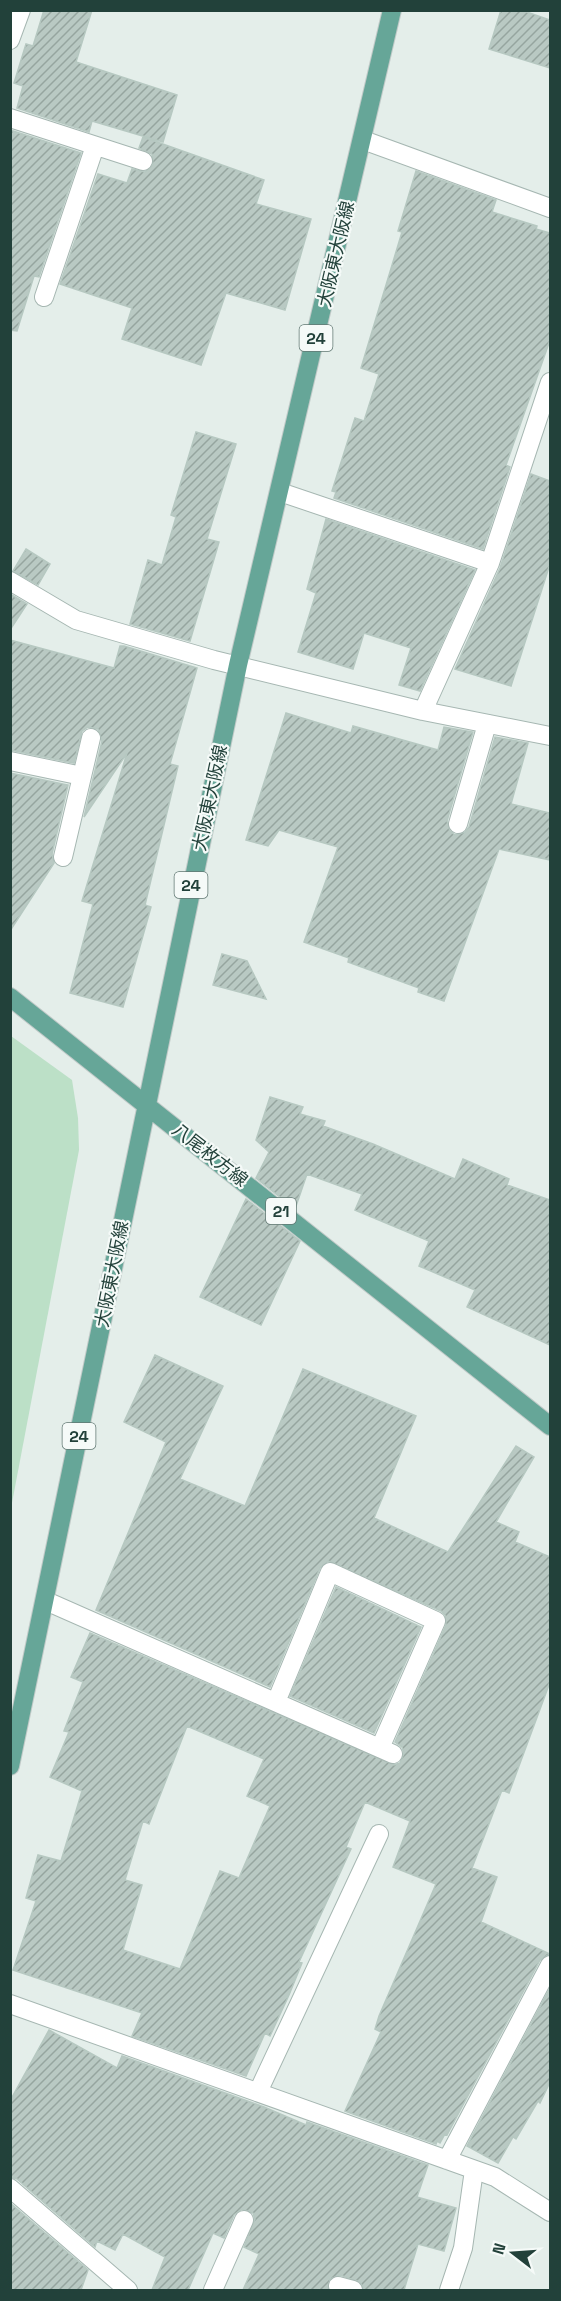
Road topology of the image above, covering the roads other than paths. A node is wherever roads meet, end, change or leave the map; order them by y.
1 (21, 10) edge
2 (392, 10) edge
3 (10, 40) edge
4 (10, 118) edge
5 (363, 140) junction
6 (95, 146) junction
7 (143, 162) dead end
8 (550, 208) edge
9 (44, 297) dead end
10 (550, 382) edge
11 (280, 492) junction
12 (490, 563) junction
13 (10, 581) edge
14 (238, 665) junction
15 (423, 711) junction
16 (488, 724) junction
17 (550, 736) edge
18 (91, 738) dead end
19 (10, 761) edge
20 (82, 776) junction
21 (458, 824) dead end
22 (63, 857) dead end
23 (10, 997) edge
24 (146, 1105) junction
25 (550, 1426) edge
26 (46, 1601) junction
27 (276, 1702) junction
28 (10, 1766) edge
29 (379, 1834) dead end
30 (550, 1965) edge
31 (10, 2004) edge
32 (258, 2092) junction
33 (447, 2160) junction
34 (474, 2170) junction
35 (10, 2187) edge
36 (550, 2212) edge
37 (243, 2220) dead end
38 (128, 2290) edge
39 (213, 2290) edge
40 (449, 2290) edge

1 - 3 street
2 - 5 main road, 大阪東大阪線 / 24
4 - 6 street
5 - 8 street
5 - 11 main road, 大阪東大阪線 / 24
6 - 7 street
6 - 9 street
10 - 12 street
11 - 12 street
11 - 14 main road, 大阪東大阪線 / 24
12 - 15 street
13 - 14 street
14 - 15 street
14 - 24 main road, 大阪東大阪線 / 24
15 - 16 street
16 - 17 street
16 - 21 street
18 - 20 street
19 - 20 street
20 - 22 street
23 - 24 main road, 八尾枚方線 / 21
24 - 25 main road, 八尾枚方線 / 21
24 - 26 main road, 大阪東大阪線 / 24
26 - 27 street
26 - 28 main road, 大阪東大阪線 / 24
27 - 27 street
29 - 32 street
30 - 33 street
31 - 32 street
32 - 33 street
33 - 34 street
34 - 36 street
34 - 40 street
35 - 38 street
37 - 39 street

